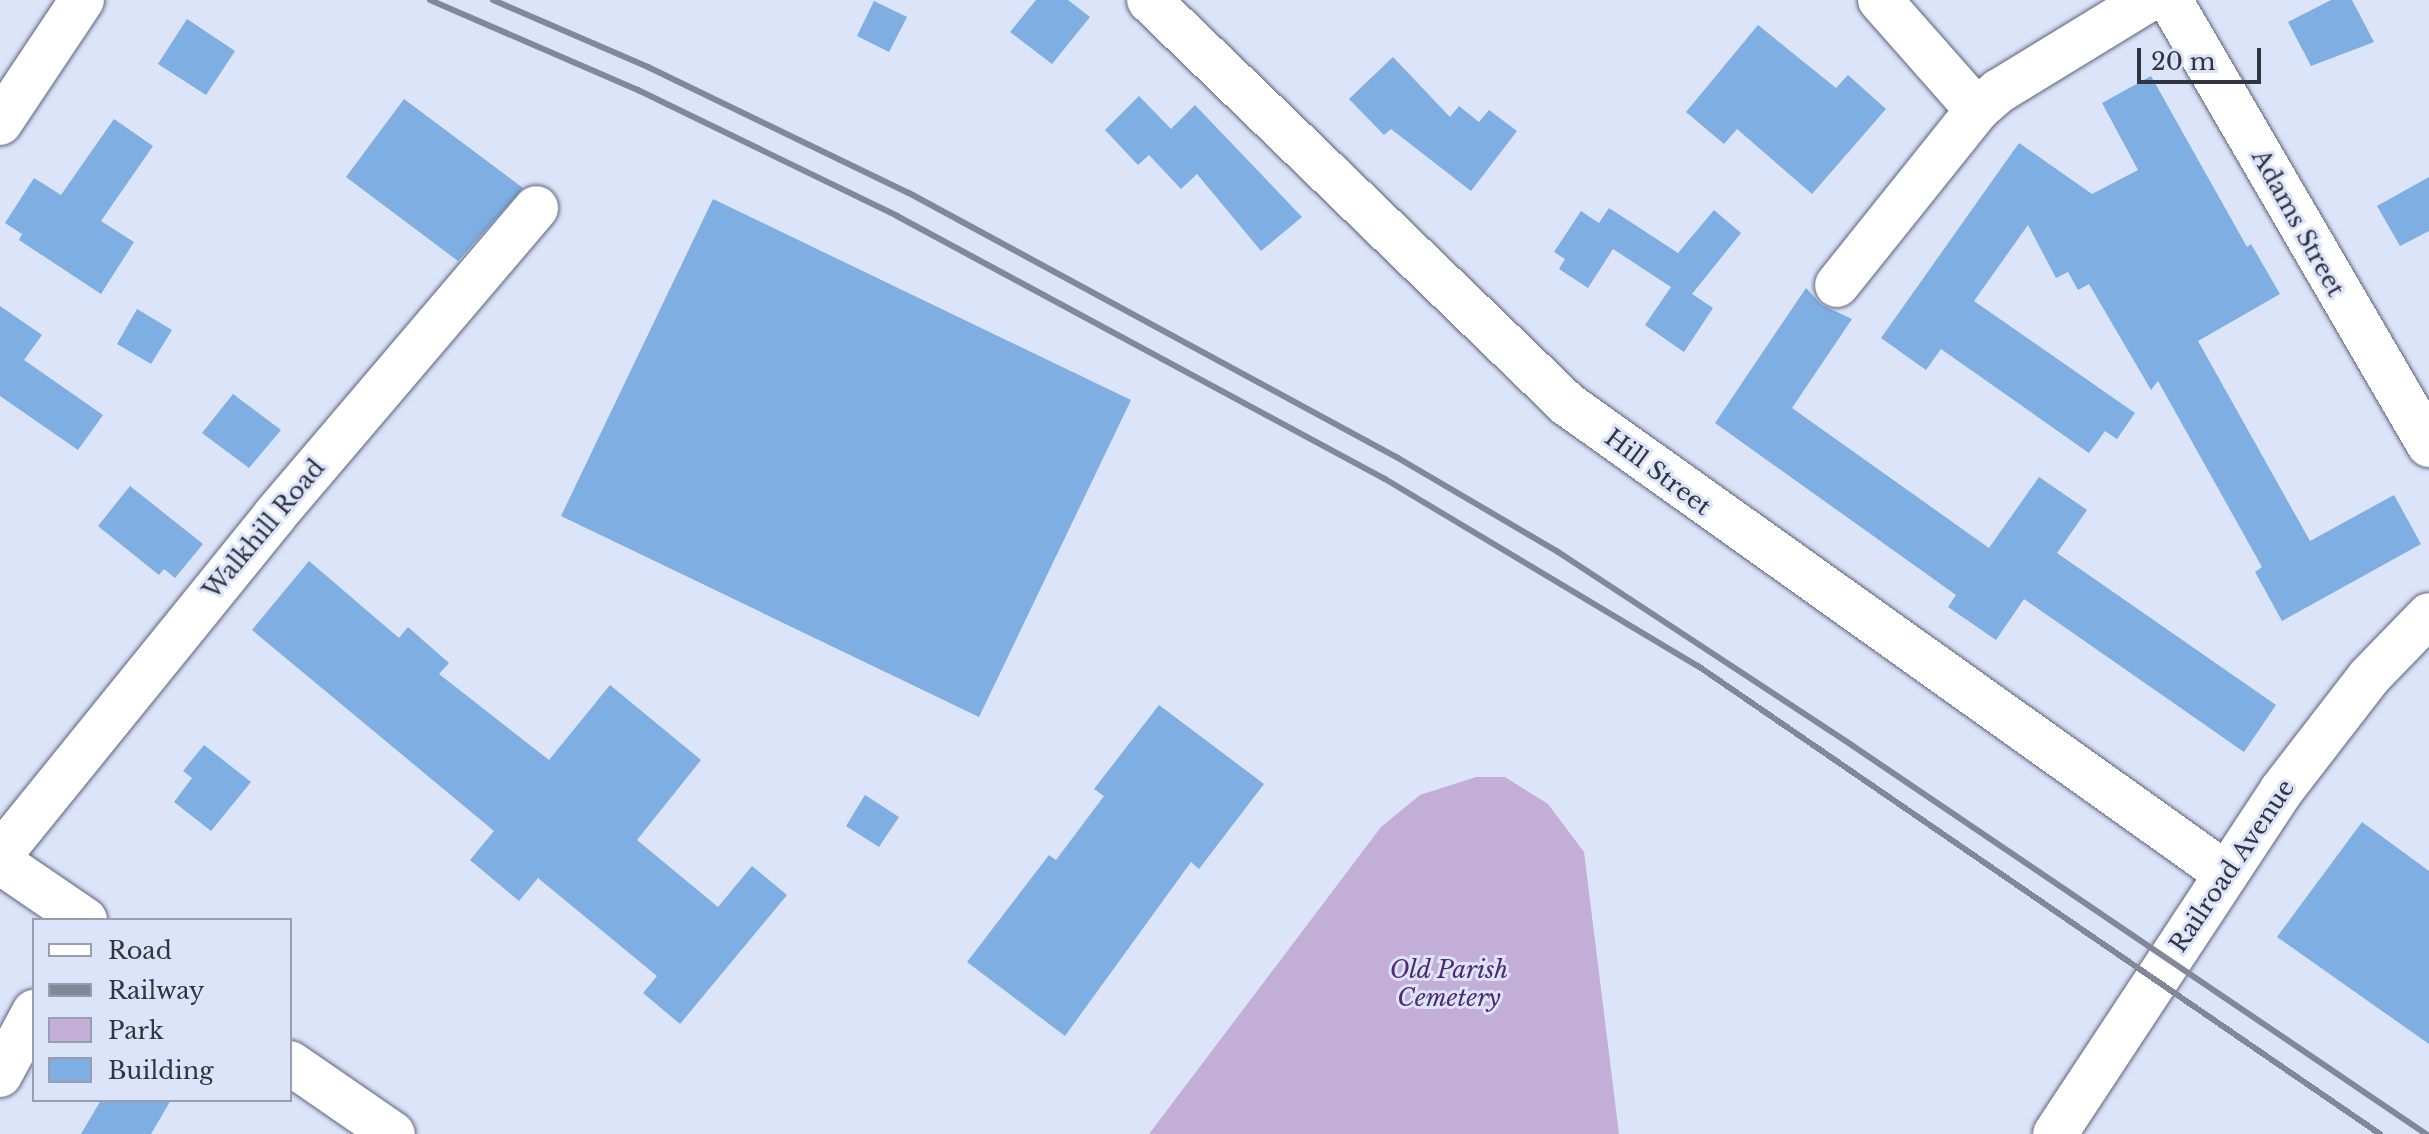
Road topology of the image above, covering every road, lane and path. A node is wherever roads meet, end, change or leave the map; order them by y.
1 (82, 0) edge
2 (1149, 0) edge
3 (1880, 0) edge
4 (2148, 0) edge
5 (2170, 0) edge
6 (1977, 110) junction
7 (0, 123) edge
8 (536, 208) dead end
9 (1837, 285) dead end
10 (2429, 445) edge
11 (2429, 615) edge
12 (0, 855) edge
13 (0, 862) edge
14 (2225, 873) junction
15 (82, 918) edge
16 (32, 1016) edge
17 (292, 1064) edge
18 (0, 1075) edge
19 (393, 1134) edge
20 (2055, 1134) edge

1 - 7 street
2 - 14 street, Hill Street
3 - 6 street
4 - 6 street
5 - 10 street, Adams Street
6 - 9 street
8 - 12 street, Walkhill Road
11 - 14 street, Railroad Avenue
13 - 15 street
14 - 20 street, Railroad Avenue
16 - 18 street
17 - 19 street

